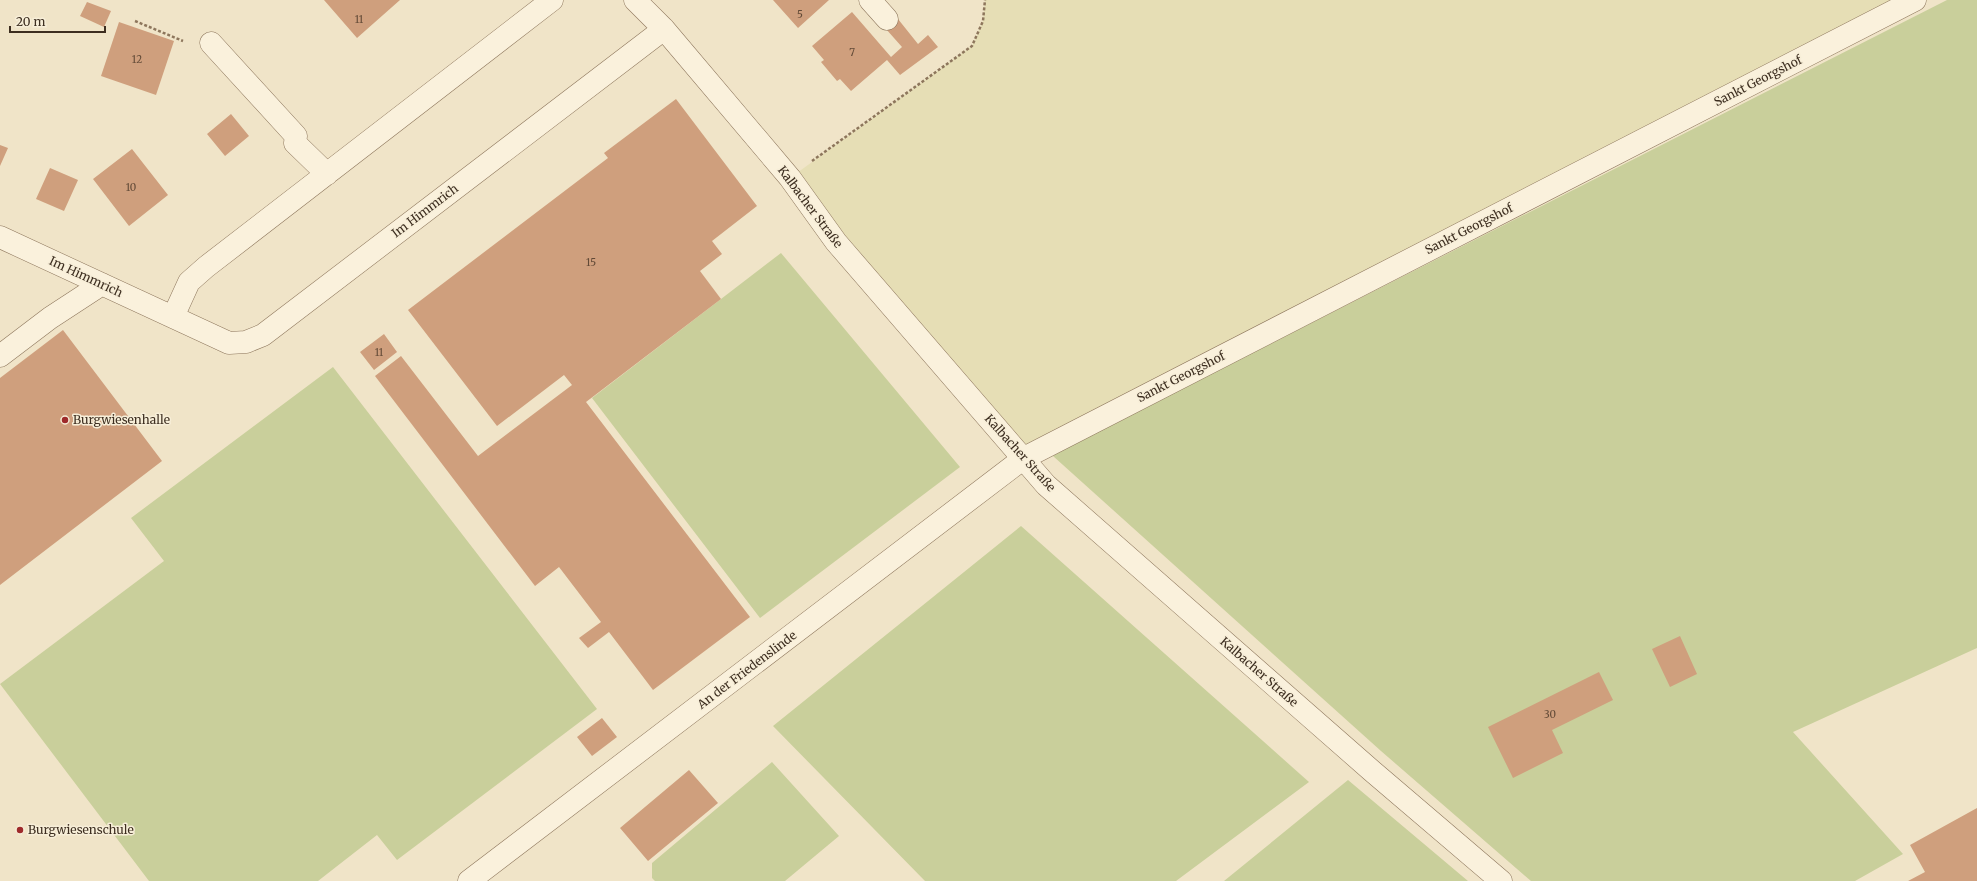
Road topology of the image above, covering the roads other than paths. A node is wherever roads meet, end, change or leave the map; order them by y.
1 (552, 0) edge
2 (635, 0) edge
3 (870, 0) edge
4 (1915, 0) edge
5 (887, 19) dead end
6 (664, 29) junction
7 (211, 43) road end
8 (327, 174) junction
9 (0, 237) edge
10 (102, 284) junction
11 (173, 318) junction
12 (0, 356) edge
13 (1024, 458) junction
14 (469, 881) edge
15 (1501, 881) edge

1 - 8 street
2 - 6 street, Kalbacher Straße
3 - 5 street
4 - 13 street, Sankt Georgshof
6 - 11 street, Im Himmrich
6 - 13 street, Kalbacher Straße
7 - 8 street
8 - 11 street
9 - 10 street, Im Himmrich
10 - 11 street, Im Himmrich
10 - 12 street
13 - 14 street, An der Friedenslinde
13 - 15 street, Kalbacher Straße

